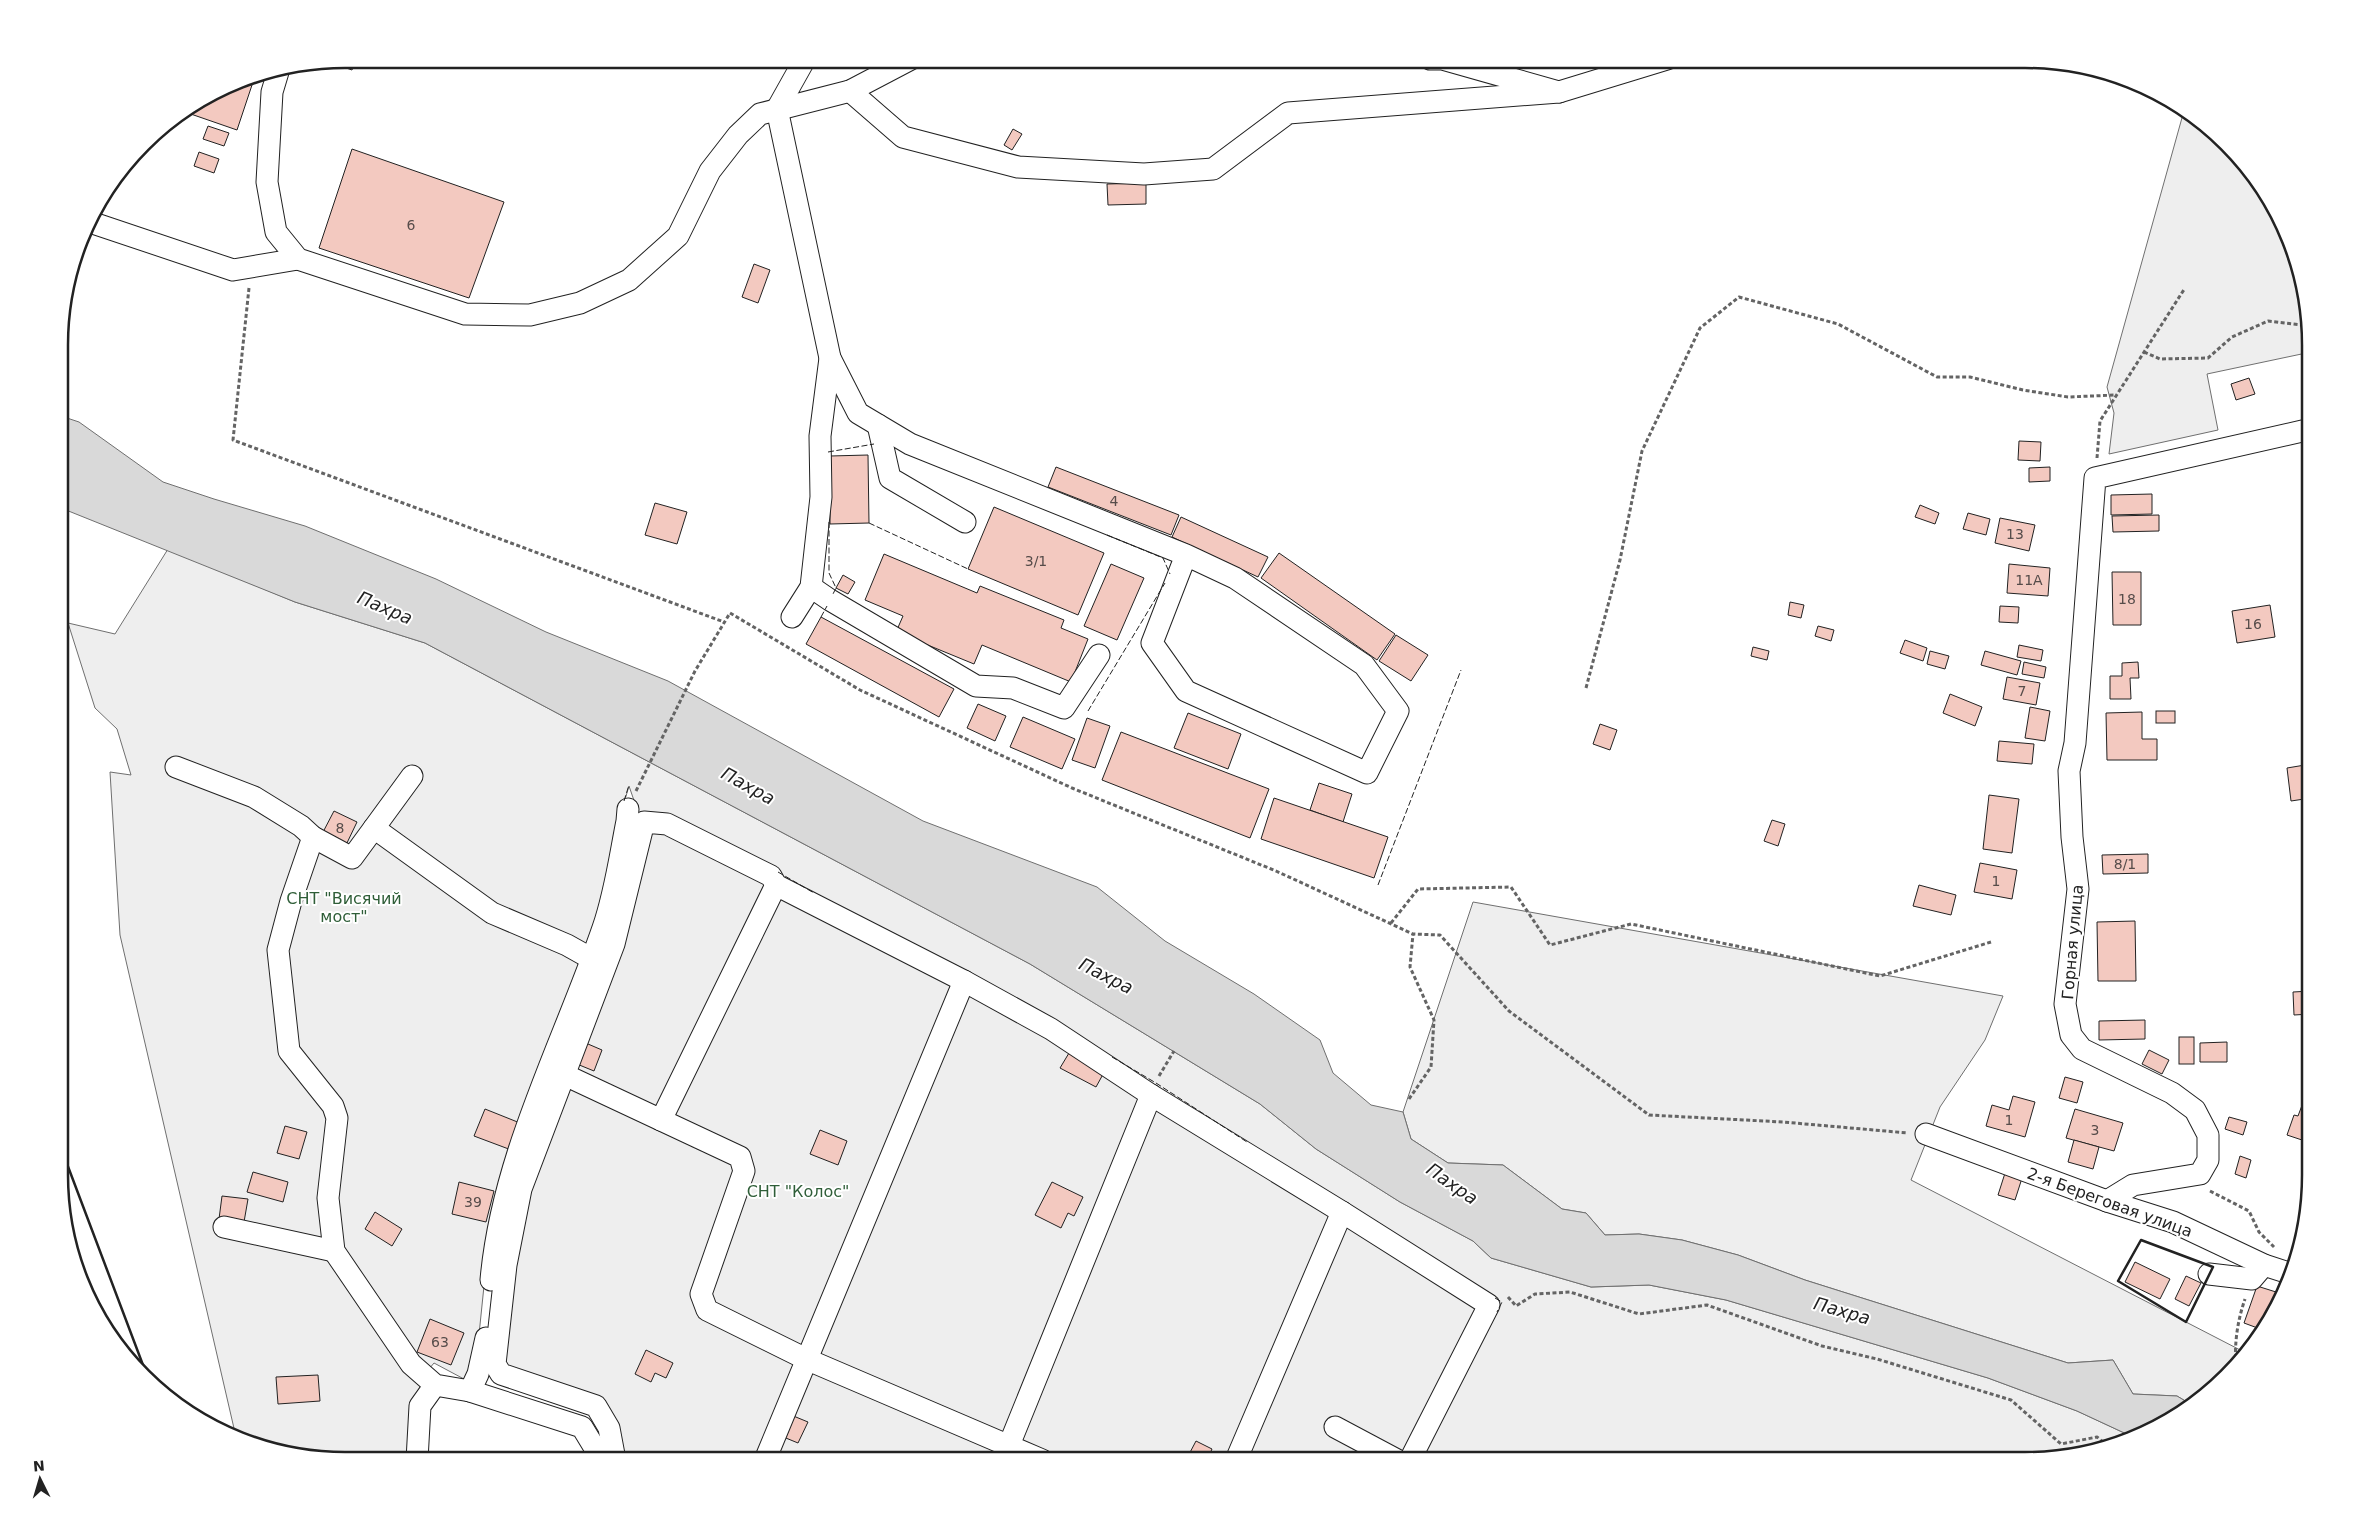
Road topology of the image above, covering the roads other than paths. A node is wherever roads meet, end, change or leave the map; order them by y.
1 (800, 68) edge
2 (894, 68) edge
3 (1471, 68) edge
4 (1638, 68) edge
5 (277, 76) edge
6 (850, 91) junction
7 (1559, 92) junction
8 (776, 109) junction
9 (95, 224) edge
10 (298, 259) junction
11 (830, 358) junction
12 (878, 425) junction
13 (2302, 431) edge
14 (965, 522) dead end
15 (1186, 555) junction
16 (811, 587) junction
17 (792, 617) dead end
18 (1099, 655) dead end
19 (176, 767) dead end
20 (412, 776) dead end
21 (631, 801) road end
22 (374, 828) junction
23 (314, 838) junction
24 (776, 885) junction
25 (592, 959) junction
26 (964, 980) junction
27 (565, 1075) junction
28 (1154, 1087) junction
29 (661, 1120) junction
30 (1926, 1134) road end
31 (2108, 1201) junction
32 (1342, 1212) junction
33 (224, 1227) dead end
34 (334, 1251) junction
35 (2264, 1265) junction
36 (2285, 1272) edge
37 (2209, 1274) dead end
38 (806, 1359) junction
39 (435, 1385) junction
40 (470, 1391) junction
41 (1335, 1427) dead end
42 (417, 1452) edge
43 (597, 1452) edge
44 (614, 1452) edge
45 (768, 1452) edge
46 (1004, 1452) edge
47 (1006, 1452) edge
48 (1239, 1452) edge
49 (1382, 1452) edge
50 (1414, 1452) edge

1 - 8 street
2 - 6 street
3 - 7 street
4 - 7 street
5 - 10 street
6 - 7 street
6 - 8 street
8 - 10 street
8 - 11 street
9 - 10 street
11 - 12 street
11 - 16 street
12 - 14 street
12 - 15 street
13 - 31 street, Горная улица
15 - 15 street
16 - 17 street
16 - 18 street
19 - 23 street
20 - 22 street
21 - 25 street
22 - 23 street
22 - 25 street
23 - 34 street
24 - 26 street
24 - 27 street
24 - 29 street
25 - 40 street
26 - 28 street
26 - 38 street
27 - 29 street
27 - 44 street
28 - 32 street
28 - 47 street
29 - 38 street
30 - 31 street, 2-я Береговая улица
31 - 35 street, 2-я Береговая улица
32 - 48 street
32 - 50 street
33 - 34 street
34 - 39 street
35 - 36 street, 2-я Береговая улица
35 - 37 street
38 - 45 street
38 - 46 street
39 - 40 street
39 - 42 street
40 - 43 street
41 - 49 street

